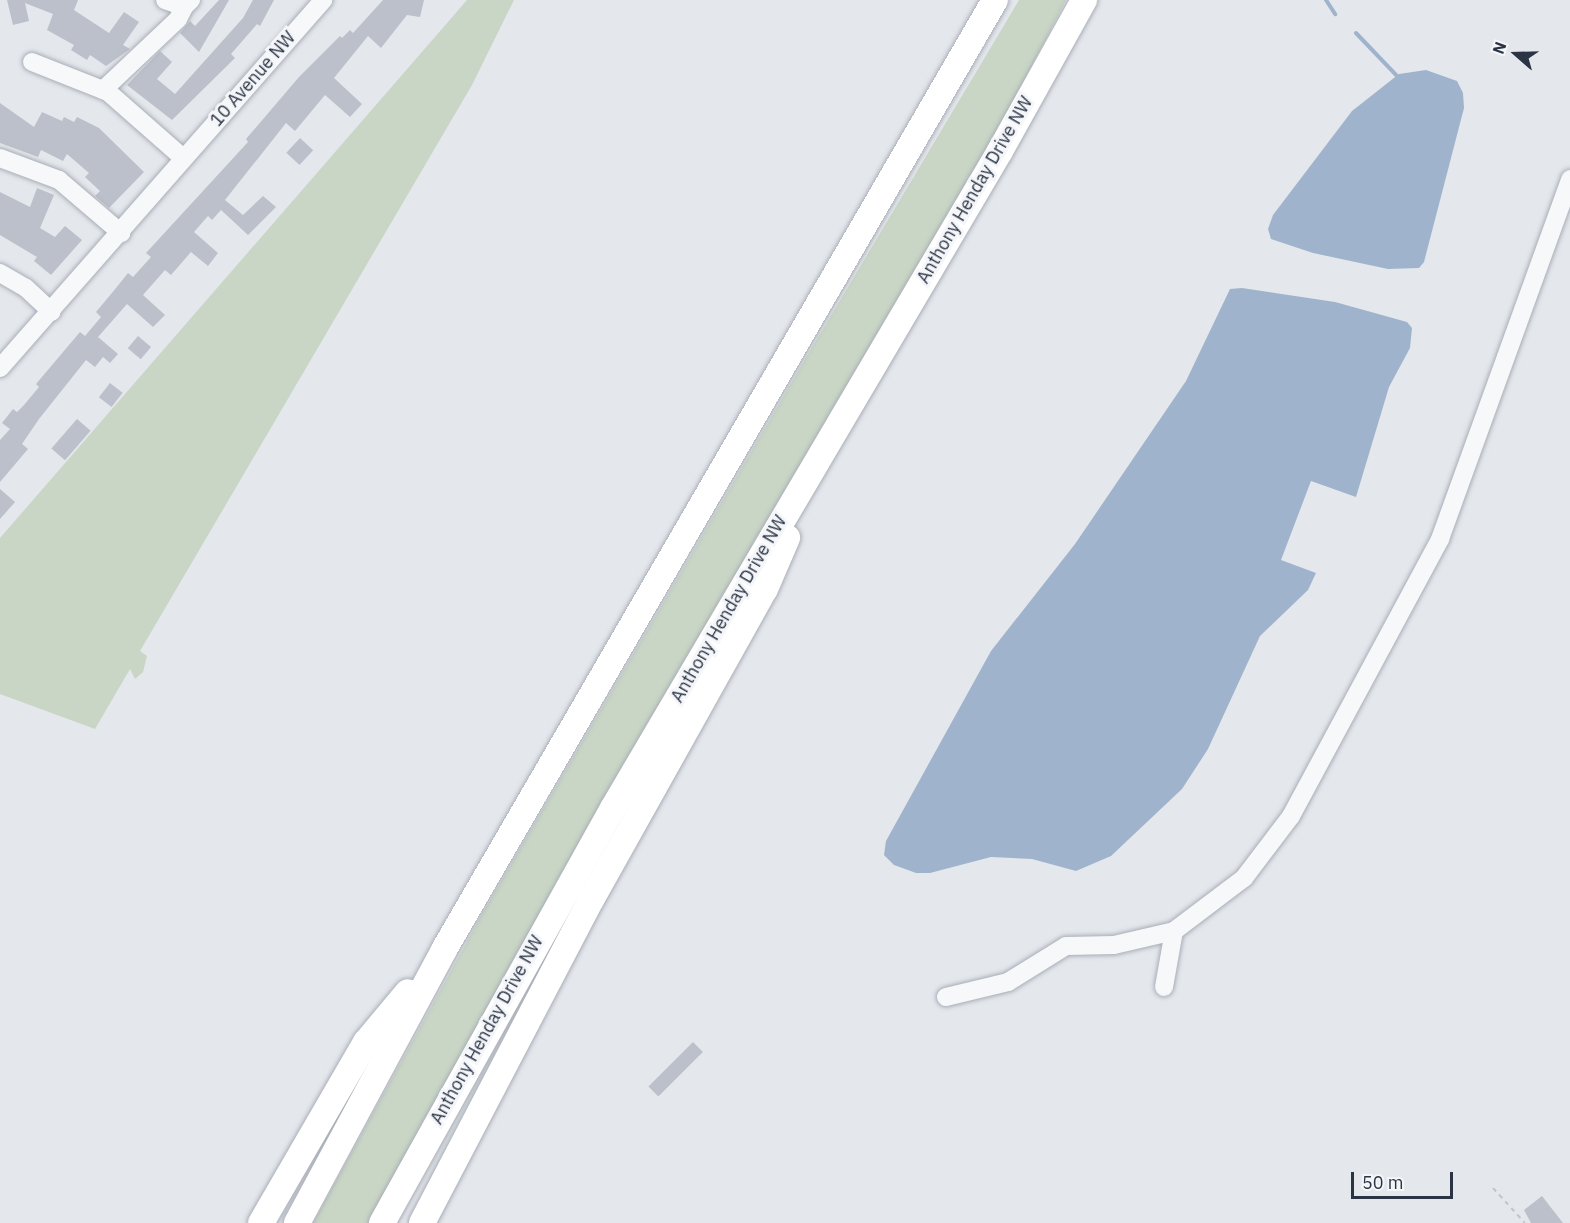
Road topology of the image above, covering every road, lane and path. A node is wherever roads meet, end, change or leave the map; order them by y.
1 (165, 0) edge
2 (323, 0) edge
3 (995, 0) edge
4 (1084, 0) edge
5 (188, 4) edge
6 (32, 62) dead end
7 (103, 90) junction
8 (0, 158) edge
9 (183, 158) junction
10 (1570, 179) edge
11 (121, 233) junction
12 (0, 273) edge
13 (52, 312) junction
14 (0, 368) edge
15 (828, 441) junction
16 (1174, 931) junction
17 (445, 948) junction
18 (1164, 987) dead end
19 (946, 997) dead end
20 (1493, 1188) dead end
21 (261, 1223) edge
22 (297, 1223) edge
23 (382, 1223) edge
24 (422, 1223) edge
25 (1525, 1223) edge

1 - 5 street
2 - 9 street, 10 Avenue NW
3 - 17 highway
4 - 15 highway, Anthony Henday Drive NW
5 - 7 street
6 - 7 street
7 - 9 street
8 - 11 street
9 - 11 street, 10 Avenue NW
10 - 16 street
11 - 13 street, 10 Avenue NW
12 - 13 street
13 - 14 street, 10 Avenue NW
15 - 23 highway, Anthony Henday Drive NW
15 - 24 highway
16 - 18 street
16 - 19 street
17 - 21 highway
17 - 22 highway
20 - 25 path

